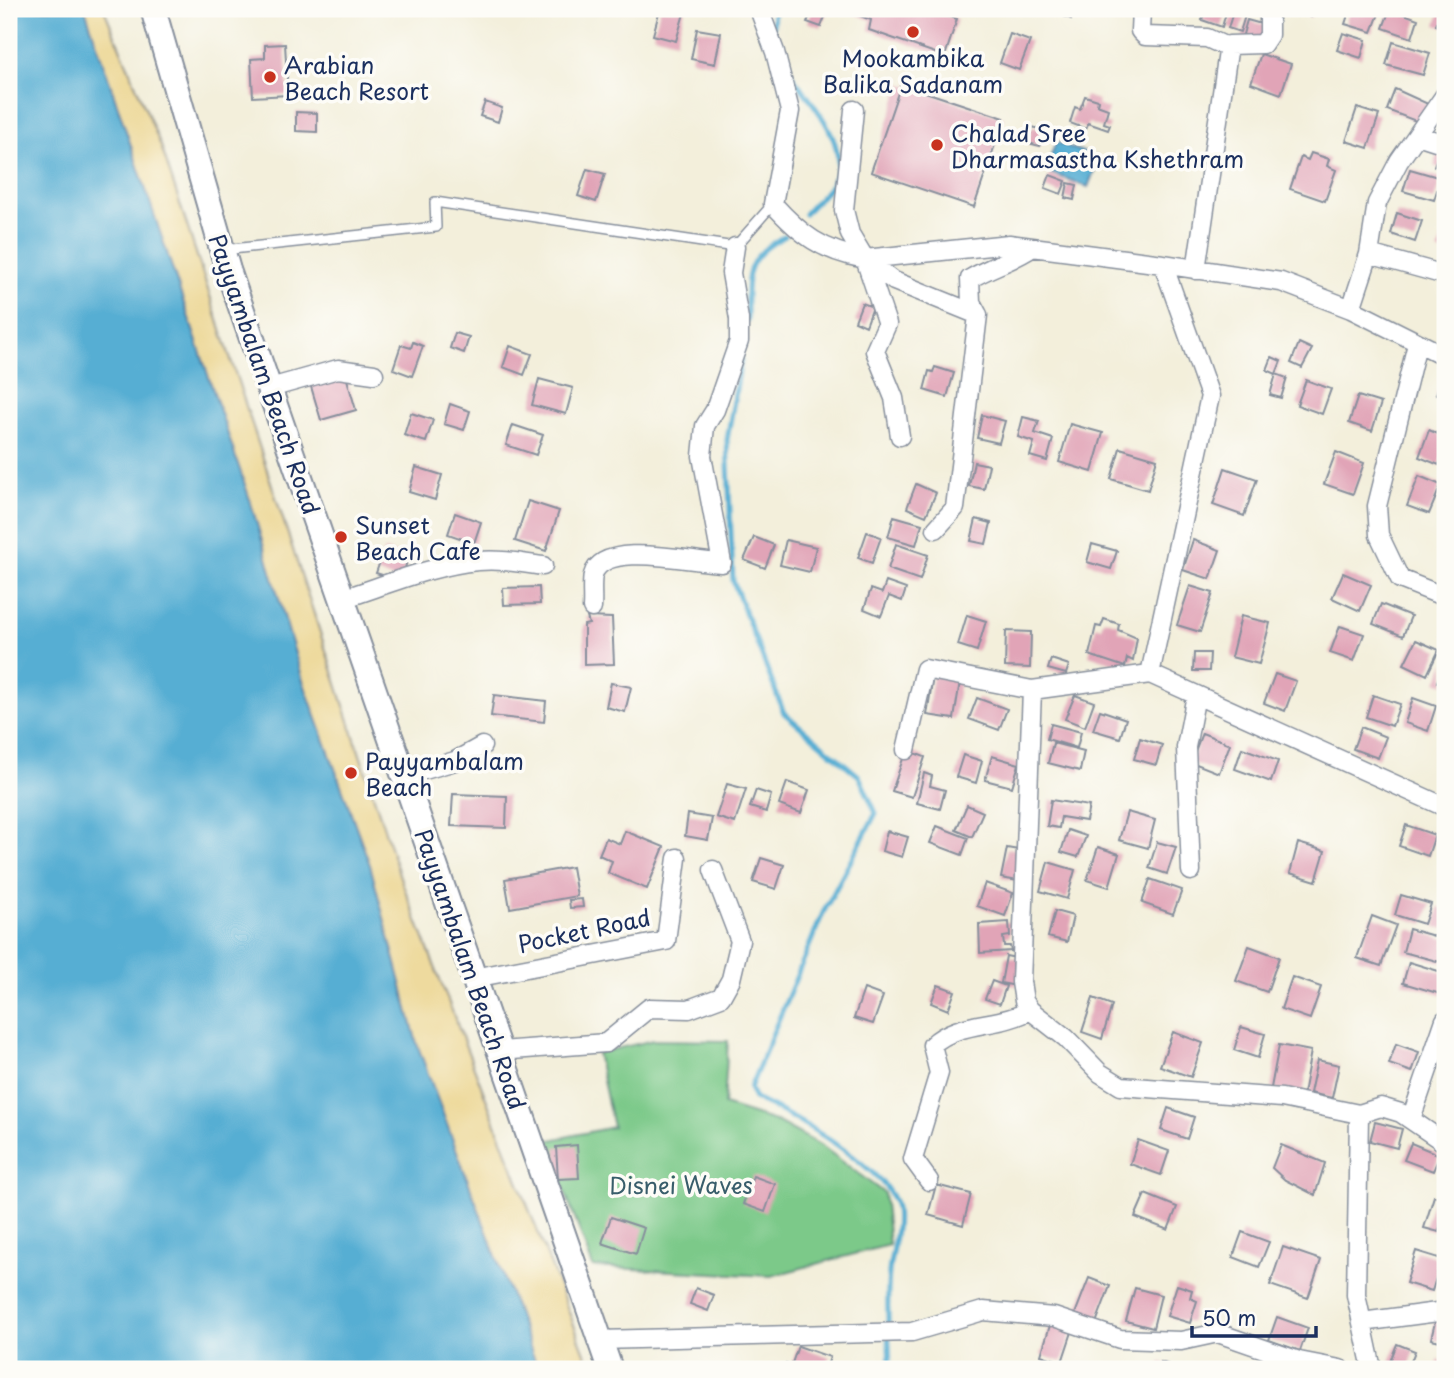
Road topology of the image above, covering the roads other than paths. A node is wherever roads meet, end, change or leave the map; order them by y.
1 (153, 9) edge
2 (759, 9) edge
3 (1141, 9) edge
4 (1269, 9) edge
5 (1229, 48) junction
6 (1445, 95) edge
7 (854, 110) dead end
8 (1417, 135) junction
9 (1445, 144) edge
10 (773, 204) junction
11 (734, 247) junction
12 (1033, 247) junction
13 (222, 250) junction
14 (1369, 254) junction
15 (865, 258) junction
16 (1163, 264) junction
17 (1196, 270) junction
18 (1445, 275) edge
19 (1352, 309) junction
20 (978, 315) junction
21 (1417, 344) junction
22 (1445, 356) edge
23 (374, 374) dead end
24 (270, 388) junction
25 (900, 436) dead end
26 (936, 529) dead end
27 (543, 566) dead end
28 (1445, 597) edge
29 (342, 599) junction
30 (592, 608) dead end
31 (1150, 674) junction
32 (1032, 690) junction
33 (1196, 695) junction
34 (482, 746) dead end
35 (906, 750) dead end
36 (404, 776) junction
37 (1445, 807) edge
38 (677, 858) dead end
39 (713, 870) dead end
40 (1191, 871) dead end
41 (474, 978) junction
42 (1030, 1010) junction
43 (1445, 1020) edge
44 (499, 1051) junction
45 (1359, 1114) junction
46 (1411, 1119) junction
47 (1445, 1143) edge
48 (929, 1181) dead end
49 (1445, 1311) edge
50 (1362, 1322) junction
51 (600, 1340) junction
52 (610, 1369) edge
53 (1340, 1369) edge
54 (1372, 1369) edge

1 - 13 main road, Payyambalam Beach Road
2 - 10 street
3 - 5 street
4 - 5 street
5 - 17 street
6 - 8 street
7 - 15 street
8 - 9 street
8 - 14 street
10 - 11 lane
10 - 15 street
11 - 13 lane
11 - 30 street
12 - 15 street
12 - 16 street
12 - 20 street
13 - 24 main road, Payyambalam Beach Road
14 - 18 street
14 - 19 street
15 - 20 street
15 - 25 street
16 - 17 street
16 - 31 street
17 - 19 street
19 - 21 street
20 - 26 street
21 - 22 street
21 - 28 street
23 - 24 street
24 - 29 main road, Payyambalam Beach Road
27 - 29 street
29 - 36 main road, Payyambalam Beach Road
31 - 32 street
31 - 33 street
32 - 35 street
32 - 42 street
33 - 37 street
33 - 40 street
34 - 36 street
36 - 41 main road, Payyambalam Beach Road
38 - 41 street, Pocket Road
39 - 44 street
41 - 44 main road, Payyambalam Beach Road
42 - 45 street
42 - 48 street
43 - 46 street
44 - 51 main road, Payyambalam Beach Road
45 - 46 street
45 - 50 street
46 - 47 street
49 - 50 street
50 - 54 street
51 - 52 main road, Payyambalam Beach Road
51 - 53 street

